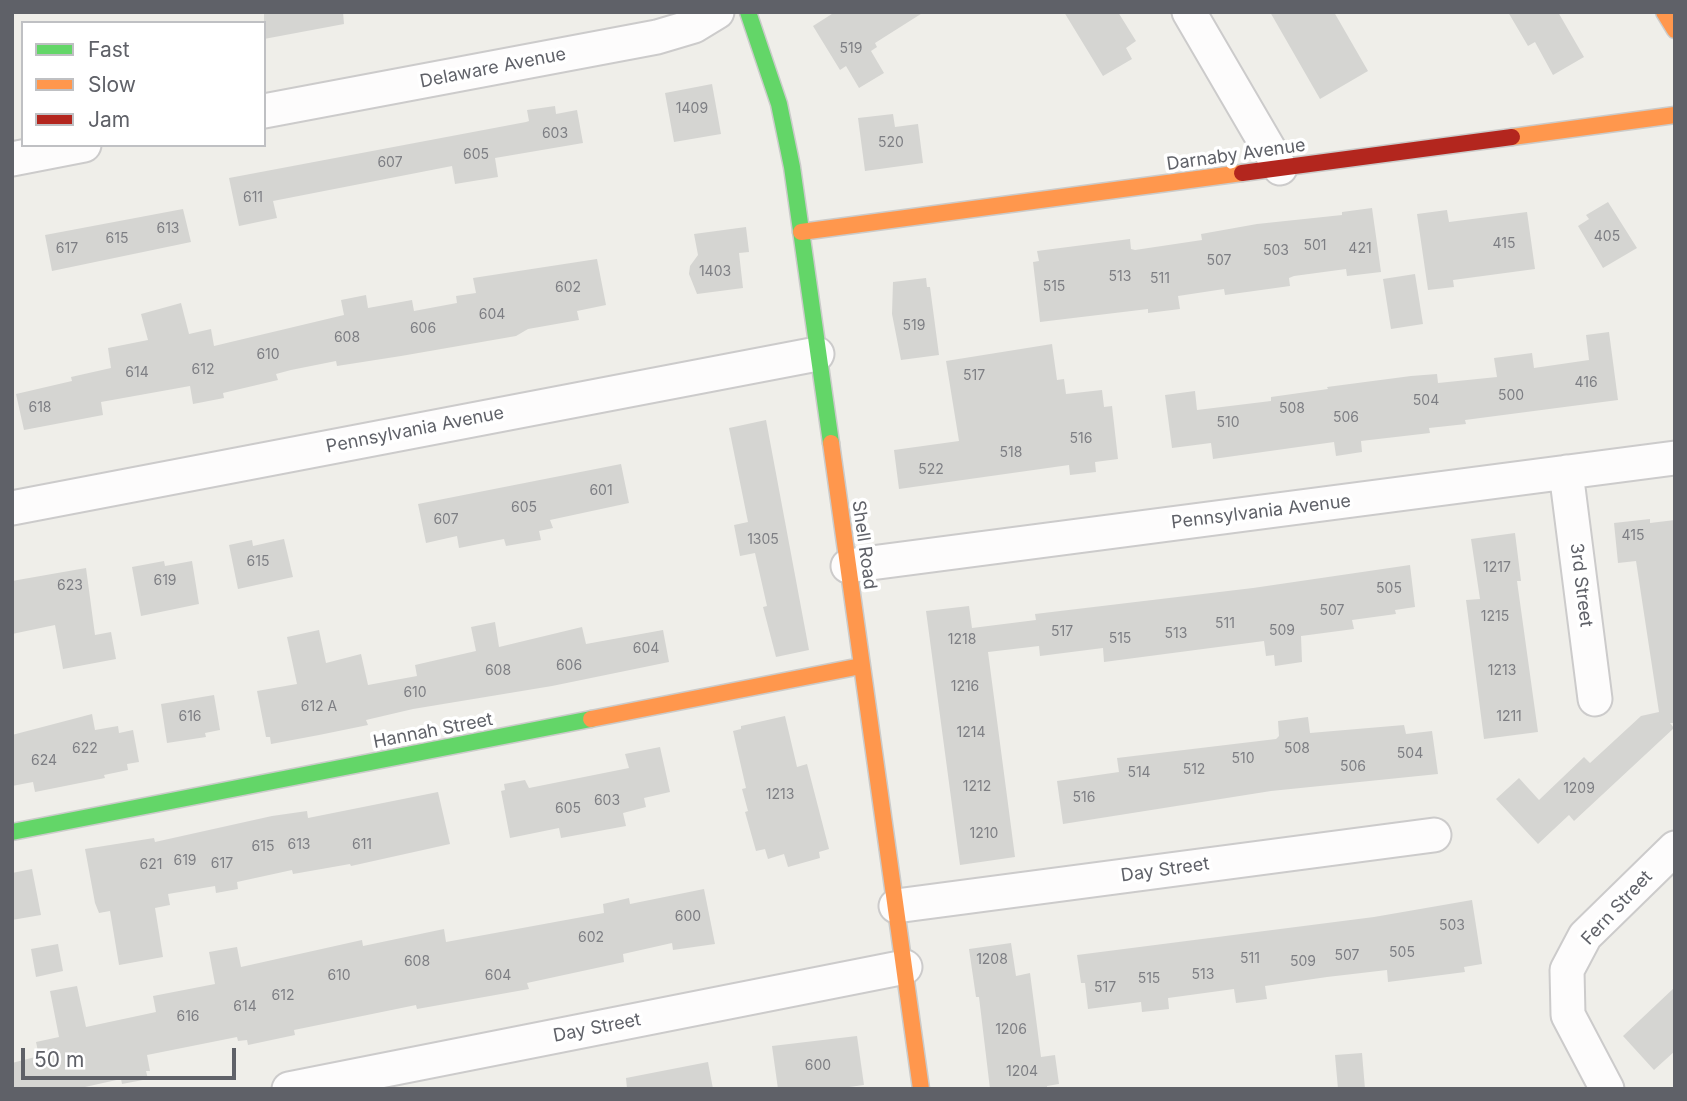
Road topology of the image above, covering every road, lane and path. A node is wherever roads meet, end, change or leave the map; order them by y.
1 (717, 12) edge
2 (748, 12) edge
3 (1189, 12) edge
4 (1664, 12) edge
5 (1675, 30) edge
6 (266, 111) edge
7 (1675, 115) edge
8 (73, 147) edge
9 (12, 159) edge
10 (1280, 168) junction
11 (802, 232) junction
12 (817, 354) junction
13 (1675, 458) edge
14 (1566, 472) junction
15 (12, 508) edge
16 (848, 566) junction
17 (861, 666) junction
18 (1595, 699) dead end
19 (12, 832) edge
20 (1434, 835) dead end
21 (1675, 848) edge
22 (896, 906) junction
23 (905, 967) junction
24 (289, 1089) edge
25 (921, 1089) edge
26 (1607, 1089) edge

1 - 6 street, Delaware Avenue
2 - 11 street, Shell Road
3 - 10 street
4 - 5 street
7 - 10 street, Darnaby Avenue
8 - 9 street
10 - 11 street, Darnaby Avenue
11 - 12 street, Shell Road
12 - 15 street, Pennsylvania Avenue
12 - 16 street, Shell Road
13 - 14 street, Pennsylvania Avenue
14 - 16 street, Pennsylvania Avenue
14 - 18 street, 3rd Street
16 - 17 street, Shell Road
17 - 19 street, Hannah Street
17 - 22 street, Shell Road
20 - 22 street, Day Street
21 - 26 street, Fern Street
22 - 23 street, Shell Road
23 - 24 street, Day Street
23 - 25 street, Shell Road

